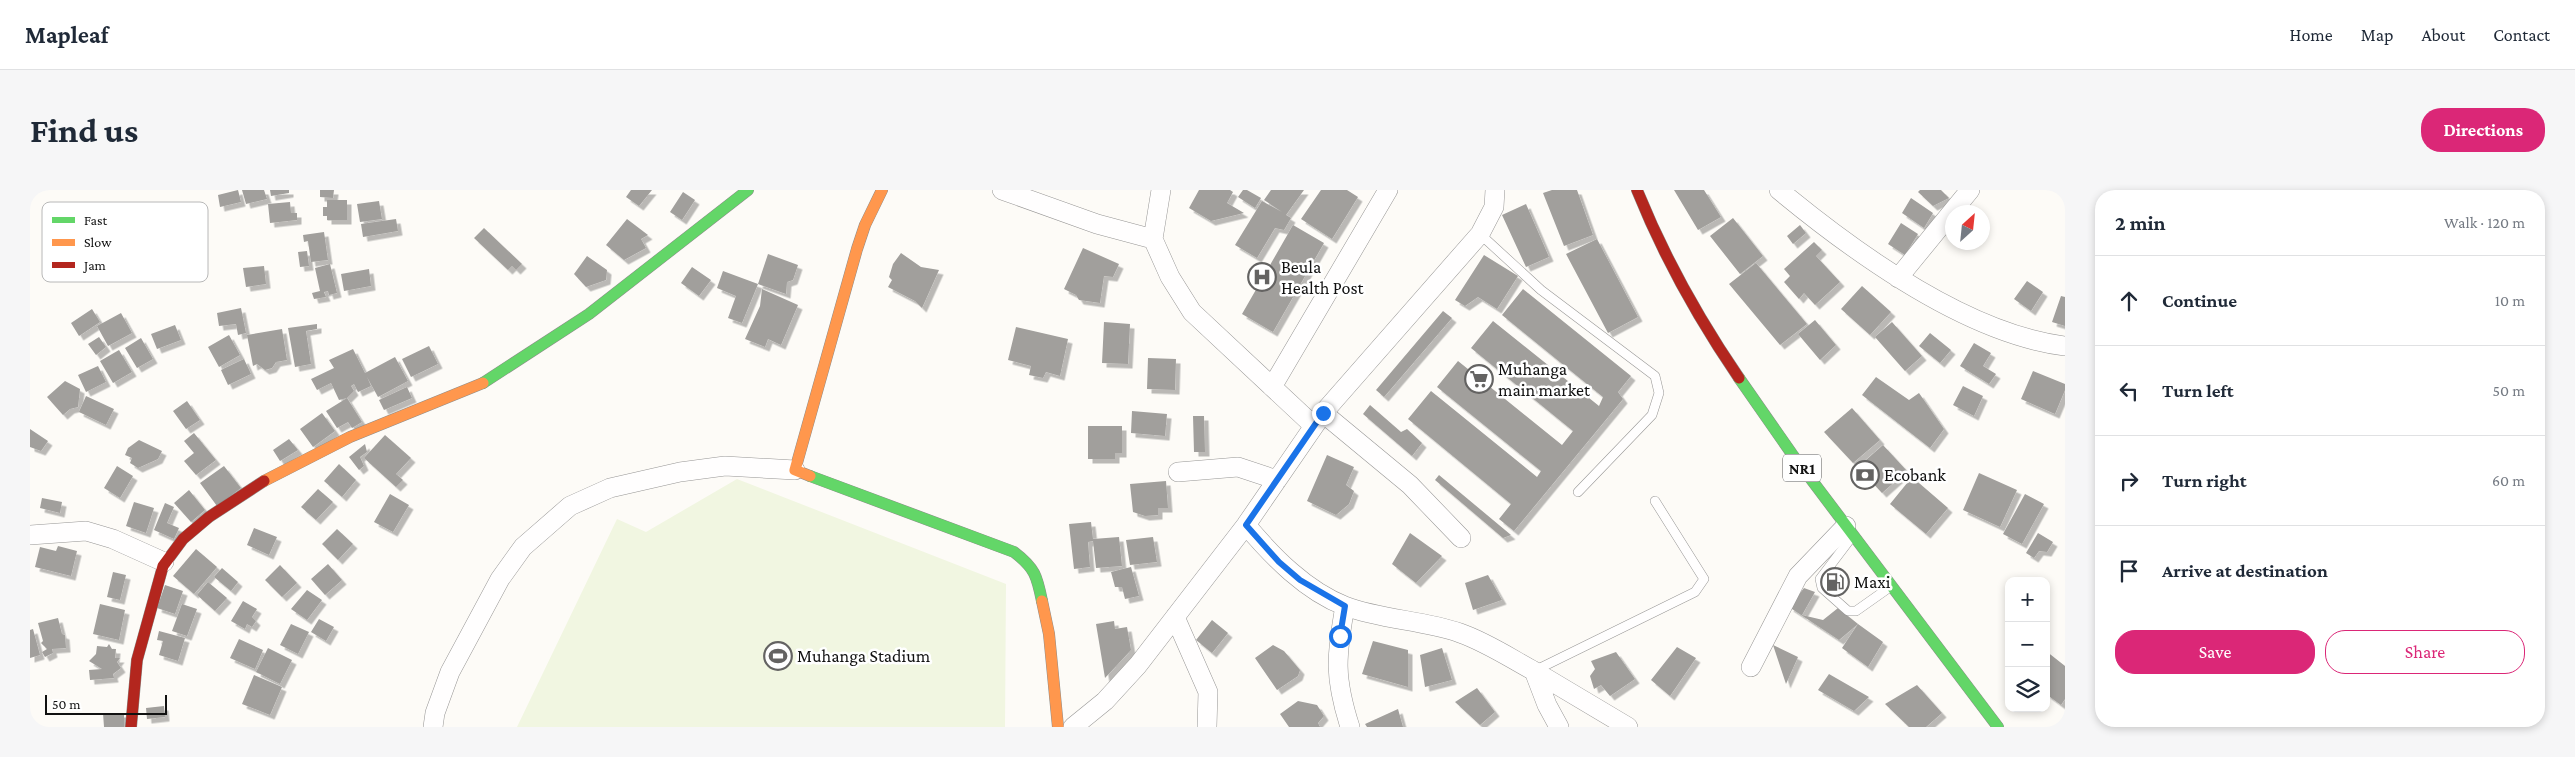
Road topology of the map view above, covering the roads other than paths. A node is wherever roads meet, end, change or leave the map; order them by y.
1 (748, 190) edge
2 (882, 190) edge
3 (1002, 190) edge
4 (1161, 190) edge
5 (1388, 190) edge
6 (1496, 190) edge
7 (1637, 190) edge
8 (1779, 190) edge
9 (1970, 190) edge
10 (1480, 234) junction
11 (1153, 239) junction
12 (1898, 278) junction
13 (2065, 346) edge
14 (1272, 387) junction
15 (1318, 420) junction
16 (795, 470) junction
17 (1178, 472) dead end
18 (1277, 480) junction
19 (1578, 492) dead end
20 (1654, 501) dead end
21 (1246, 525) junction
22 (1849, 530) junction
23 (30, 535) edge
24 (1461, 538) dead end
25 (164, 562) junction
26 (1891, 586) junction
27 (1345, 606) junction
28 (1175, 617) junction
29 (1751, 667) dead end
30 (1534, 671) junction
31 (131, 727) edge
32 (433, 727) edge
33 (1058, 727) edge
34 (1073, 727) edge
35 (1206, 727) edge
36 (1350, 727) edge
37 (1560, 727) edge
38 (1628, 727) edge
39 (1998, 727) edge

1 - 25 main road
2 - 16 main road
3 - 11 street
4 - 11 street
5 - 14 street
6 - 10 street
7 - 22 main road, NR1
8 - 12 street
9 - 12 street
10 - 15 street
10 - 19 lane
11 - 14 street
12 - 13 street
14 - 15 street
15 - 18 street
15 - 24 street
16 - 32 street
16 - 33 main road
17 - 18 street
18 - 21 street
20 - 30 lane
21 - 27 street
21 - 28 street
22 - 26 main road, NR1
22 - 26 lane
22 - 29 street
23 - 25 street
25 - 31 main road
26 - 39 main road, NR1
27 - 30 street
27 - 36 street
28 - 34 street
28 - 35 street
30 - 37 street
30 - 38 street

